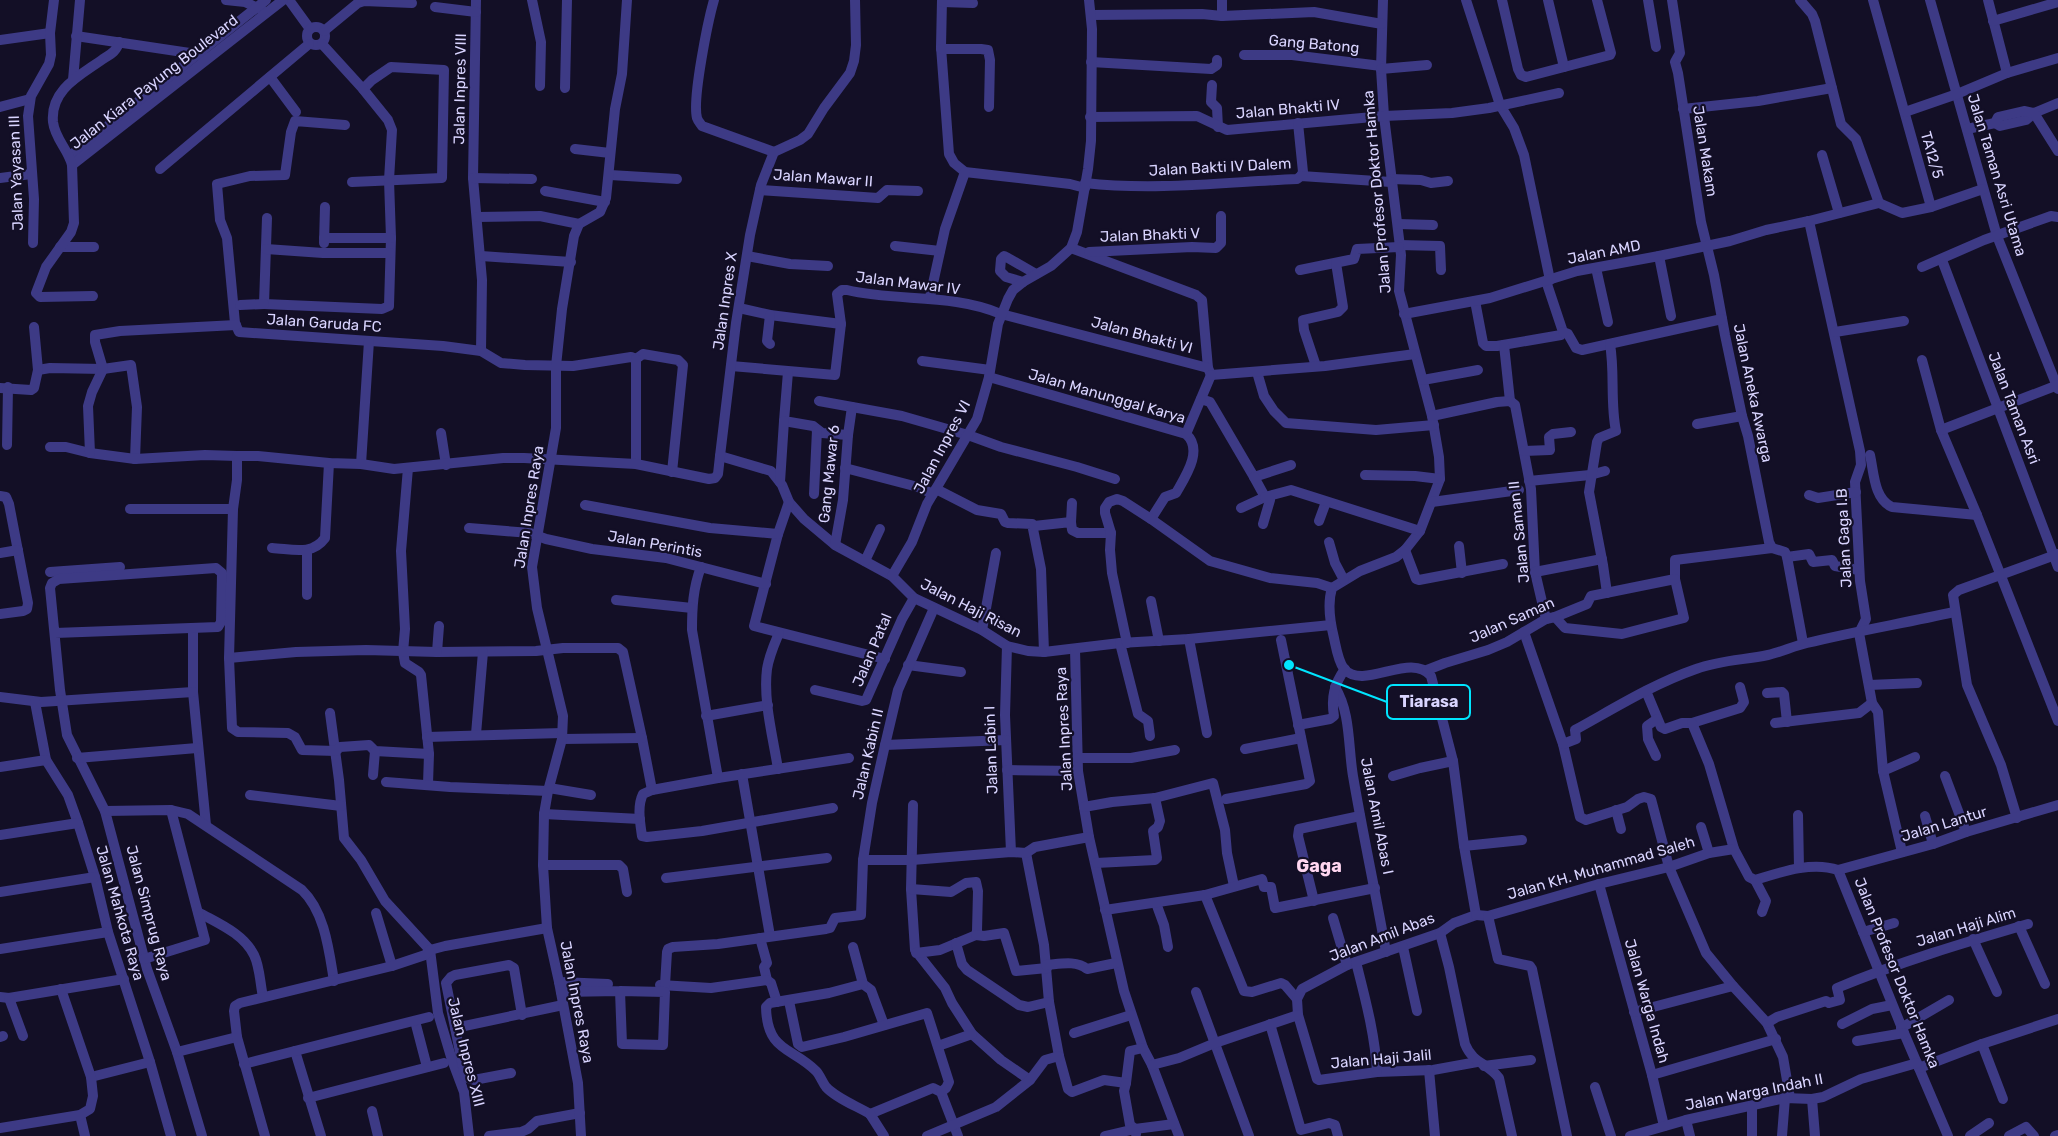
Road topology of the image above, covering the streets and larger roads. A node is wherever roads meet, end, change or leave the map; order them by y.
1 (54, 0) edge
2 (80, 0) edge
3 (226, 0) edge
4 (283, 0) edge
5 (289, 0) edge
6 (476, 0) edge
7 (532, 0) edge
8 (567, 0) edge
9 (627, 0) edge
10 (714, 0) edge
11 (855, 0) edge
12 (1089, 0) edge
13 (1222, 0) edge
14 (1383, 0) edge
15 (1466, 0) edge
16 (1502, 0) edge
17 (1548, 0) edge
18 (1597, 0) edge
19 (1648, 0) edge
20 (1672, 0) edge
21 (1800, 0) edge
22 (1873, 0) edge
23 (1930, 0) edge
24 (1988, 0) edge
25 (942, 1) edge
26 (2058, 2) edge
27 (412, 3) dead end
28 (973, 3) dead end
29 (262, 4) edge
30 (435, 7) dead end
31 (476, 12) junction
32 (267, 13) junction
33 (1090, 15) junction
34 (1222, 16) junction
35 (1993, 21) junction
36 (1382, 24) junction
37 (310, 29) junction
38 (324, 31) junction
39 (50, 33) junction
40 (76, 36) junction
41 (0, 40) edge
42 (119, 42) junction
43 (309, 44) junction
44 (322, 44) junction
45 (1656, 47) dead end
46 (942, 49) junction
47 (199, 54) junction
48 (1244, 55) dead end
49 (212, 57) junction
50 (2058, 58) edge
51 (1217, 60) dead end
52 (1091, 62) junction
53 (1427, 65) dead end
54 (1381, 67) junction
55 (1564, 67) junction
56 (2007, 72) junction
57 (270, 77) junction
58 (73, 80) junction
59 (1212, 85) dead end
60 (540, 87) dead end
61 (565, 88) dead end
62 (1832, 88) junction
63 (363, 89) junction
64 (1559, 93) dead end
65 (1958, 97) junction
66 (30, 99) junction
67 (2058, 103) edge
68 (0, 104) edge
69 (1500, 105) junction
70 (988, 107) dead end
71 (1683, 109) junction
72 (296, 111) dead end
73 (1905, 112) junction
74 (2034, 113) junction
75 (1384, 116) junction
76 (1090, 117) junction
77 (1298, 123) junction
78 (345, 124) dead end
79 (1218, 127) junction
80 (1967, 129) junction
81 (575, 149) dead end
82 (774, 152) junction
83 (2058, 152) edge
84 (610, 153) junction
85 (1822, 155) dead end
86 (71, 160) junction
87 (160, 169) dead end
88 (965, 172) junction
89 (31, 174) junction
90 (610, 175) junction
91 (1302, 176) junction
92 (0, 178) edge
93 (473, 178) junction
94 (532, 179) dead end
95 (677, 179) dead end
96 (389, 180) junction
97 (1391, 180) junction
98 (1448, 181) dead end
99 (352, 182) dead end
100 (1085, 186) junction
101 (1983, 189) junction
102 (760, 190) junction
103 (545, 191) dead end
104 (918, 191) dead end
105 (605, 202) junction
106 (1879, 203) junction
107 (325, 207) dead end
108 (1931, 207) junction
109 (1839, 213) junction
110 (1221, 216) dead end
111 (2057, 216) edge
112 (477, 217) junction
113 (267, 218) dead end
114 (1809, 221) junction
115 (579, 224) junction
116 (1398, 224) junction
117 (1433, 225) dead end
118 (1997, 236) junction
119 (324, 238) junction
120 (390, 238) junction
121 (33, 243) dead end
122 (1706, 245) junction
123 (895, 246) dead end
124 (1399, 246) junction
125 (60, 247) junction
126 (94, 247) dead end
127 (1071, 248) junction
128 (266, 249) junction
129 (940, 251) junction
130 (1086, 252) junction
131 (323, 253) junction
132 (390, 253) junction
133 (481, 256) junction
134 (747, 256) junction
135 (1659, 256) junction
136 (1942, 260) junction
137 (571, 262) junction
138 (1336, 263) junction
139 (828, 266) dead end
140 (1922, 267) dead end
141 (1596, 268) junction
142 (1300, 270) dead end
143 (1441, 270) dead end
144 (1036, 274) junction
145 (1548, 281) junction
146 (1023, 282) junction
147 (93, 296) dead end
148 (930, 297) junction
149 (1475, 301) junction
150 (264, 304) junction
151 (240, 305) dead end
152 (739, 308) junction
153 (1001, 314) junction
154 (1404, 314) junction
155 (770, 315) junction
156 (1671, 316) dead end
157 (1722, 319) junction
158 (1904, 321) dead end
159 (1608, 322) dead end
160 (841, 324) junction
161 (236, 325) junction
162 (34, 327) dead end
163 (1563, 332) junction
164 (1835, 332) junction
165 (369, 341) junction
166 (770, 344) dead end
167 (1610, 344) junction
168 (1504, 345) junction
169 (481, 351) junction
170 (1415, 354) junction
171 (636, 359) junction
172 (1922, 360) dead end
173 (922, 361) dead end
174 (556, 366) junction
175 (731, 366) junction
176 (1316, 366) junction
177 (104, 369) junction
178 (38, 370) junction
179 (1478, 370) dead end
180 (788, 372) junction
181 (1210, 372) junction
182 (1257, 372) junction
183 (990, 373) junction
184 (1422, 380) junction
185 (2058, 387) edge
186 (4, 388) edge
187 (1201, 399) junction
188 (819, 401) dead end
189 (1513, 404) junction
190 (852, 407) junction
191 (1998, 409) junction
192 (1742, 416) junction
193 (1433, 420) junction
194 (784, 421) junction
195 (1697, 424) dead end
196 (817, 430) junction
197 (1941, 430) junction
198 (1571, 432) dead end
199 (441, 433) dead end
200 (1186, 434) junction
201 (848, 435) junction
202 (968, 435) junction
203 (7, 445) dead end
204 (50, 447) dead end
205 (1524, 451) junction
206 (90, 453) junction
207 (1870, 455) dead end
208 (237, 456) junction
209 (720, 456) junction
210 (135, 459) junction
211 (551, 460) junction
212 (329, 463) junction
213 (361, 464) junction
214 (636, 464) junction
215 (446, 465) junction
216 (1291, 465) dead end
217 (408, 468) junction
218 (846, 468) junction
219 (1605, 471) dead end
220 (672, 472) junction
221 (1365, 475) dead end
222 (1590, 475) junction
223 (1254, 477) junction
224 (1115, 479) dead end
225 (1440, 479) junction
226 (1529, 481) junction
227 (780, 482) junction
228 (1519, 490) dead end
229 (935, 492) junction
230 (1856, 492) junction
231 (814, 494) dead end
232 (1809, 495) dead end
233 (0, 496) edge
234 (1265, 497) junction
235 (789, 502) junction
236 (1326, 502) junction
237 (1432, 502) junction
238 (1072, 503) dead end
239 (585, 505) dead end
240 (1241, 508) dead end
241 (130, 509) dead end
242 (233, 509) junction
243 (1977, 515) junction
244 (1151, 519) junction
245 (1318, 521) dead end
246 (1071, 522) junction
247 (1263, 524) dead end
248 (1034, 526) junction
249 (470, 528) dead end
250 (880, 529) dead end
251 (1420, 531) junction
252 (1111, 533) junction
253 (778, 534) junction
254 (539, 537) junction
255 (1329, 542) dead end
256 (835, 545) junction
257 (1459, 546) dead end
258 (272, 548) dead end
259 (1772, 548) junction
260 (18, 550) junction
261 (307, 550) junction
262 (1405, 550) junction
263 (0, 553) edge
264 (996, 553) dead end
265 (2056, 555) edge
266 (1787, 557) junction
267 (1602, 559) junction
268 (231, 560) junction
269 (865, 561) junction
270 (1503, 564) dead end
271 (701, 567) junction
272 (2058, 567) edge
273 (1859, 570) junction
274 (50, 572) dead end
275 (1535, 572) junction
276 (1462, 573) junction
277 (1999, 575) junction
278 (892, 576) junction
279 (1676, 579) junction
280 (1344, 580) junction
281 (766, 584) junction
282 (1332, 588) junction
283 (1607, 593) junction
284 (307, 595) dead end
285 (914, 598) junction
286 (616, 600) dead end
287 (1151, 601) dead end
288 (692, 608) junction
289 (934, 608) junction
290 (1954, 612) junction
291 (0, 615) edge
292 (1551, 618) junction
293 (1331, 625) junction
294 (439, 626) dead end
295 (192, 628) junction
296 (982, 630) junction
297 (1524, 632) junction
298 (55, 633) junction
299 (779, 633) junction
300 (1859, 633) junction
301 (1190, 639) junction
302 (1281, 640) dead end
303 (1159, 641) junction
304 (1124, 643) junction
305 (1803, 643) junction
306 (1007, 646) junction
307 (1075, 649) junction
308 (546, 651) junction
309 (403, 652) junction
310 (437, 652) junction
311 (483, 652) junction
312 (1044, 652) junction
313 (229, 658) junction
314 (885, 659) junction
315 (908, 665) junction
316 (1345, 669) junction
317 (1427, 670) junction
318 (961, 672) dead end
319 (1917, 683) dead end
320 (1869, 685) junction
321 (1335, 687) junction
322 (1740, 687) dead end
323 (815, 690) dead end
324 (1646, 690) junction
325 (192, 692) junction
326 (1767, 693) dead end
327 (0, 697) edge
328 (47, 701) junction
329 (1872, 703) junction
330 (768, 705) junction
331 (330, 713) dead end
332 (706, 716) junction
333 (1657, 719) junction
334 (2058, 721) edge
335 (1787, 722) junction
336 (1692, 723) junction
337 (1775, 723) dead end
338 (1298, 725) junction
339 (1207, 733) dead end
340 (476, 734) junction
341 (562, 736) junction
342 (1150, 736) dead end
343 (427, 737) junction
344 (642, 738) junction
345 (1301, 738) junction
346 (1006, 740) junction
347 (1563, 744) junction
348 (885, 745) junction
349 (197, 748) junction
350 (1245, 749) dead end
351 (1175, 750) dead end
352 (336, 751) junction
353 (375, 751) junction
354 (429, 754) junction
355 (1656, 756) dead end
356 (1916, 757) dead end
357 (77, 758) junction
358 (849, 758) dead end
359 (1078, 758) junction
360 (46, 760) junction
361 (1454, 762) junction
362 (0, 767) edge
363 (778, 769) junction
364 (1007, 770) junction
365 (1078, 771) junction
366 (1883, 771) junction
367 (742, 774) junction
368 (373, 775) dead end
369 (1393, 776) dead end
370 (1945, 776) dead end
371 (718, 778) junction
372 (386, 782) dead end
373 (428, 784) junction
374 (548, 790) junction
375 (651, 790) junction
376 (250, 795) dead end
377 (591, 795) dead end
378 (1155, 798) junction
379 (1226, 800) dead end
380 (913, 805) dead end
381 (2058, 805) edge
382 (341, 806) junction
383 (1084, 807) junction
384 (832, 808) dead end
385 (171, 810) junction
386 (1616, 810) junction
387 (105, 811) junction
388 (544, 814) junction
389 (1798, 815) dead end
390 (1360, 816) junction
391 (1925, 816) dead end
392 (2017, 818) junction
393 (640, 819) junction
394 (752, 822) junction
395 (78, 823) junction
396 (207, 825) junction
397 (1701, 827) dead end
398 (1621, 829) dead end
399 (1966, 832) junction
400 (0, 835) edge
401 (1089, 837) junction
402 (1522, 840) dead end
403 (1933, 844) junction
404 (1464, 846) junction
405 (1734, 849) junction
406 (1011, 852) junction
407 (1902, 852) junction
408 (1026, 853) junction
409 (1709, 853) junction
410 (828, 858) dead end
411 (862, 860) junction
412 (912, 860) junction
413 (1096, 863) junction
414 (543, 865) junction
415 (758, 866) junction
416 (1669, 867) junction
417 (1799, 868) junction
418 (1838, 870) junction
419 (95, 877) junction
420 (666, 878) dead end
421 (1755, 880) junction
422 (1599, 884) junction
423 (1234, 886) junction
424 (1375, 888) junction
425 (911, 889) junction
426 (0, 892) edge
427 (627, 892) dead end
428 (1205, 895) junction
429 (1314, 901) junction
430 (1156, 903) junction
431 (1105, 910) junction
432 (198, 912) junction
433 (1762, 912) dead end
434 (376, 913) dead end
435 (1476, 915) junction
436 (1488, 916) junction
437 (1333, 918) dead end
438 (1894, 923) dead end
439 (547, 928) junction
440 (108, 932) junction
441 (1863, 932) junction
442 (1440, 933) junction
443 (975, 935) junction
444 (765, 937) junction
445 (1973, 939) junction
446 (956, 943) junction
447 (853, 947) dead end
448 (1168, 947) dead end
449 (1403, 947) junction
450 (0, 949) edge
451 (430, 950) junction
452 (1386, 952) junction
453 (916, 953) junction
454 (144, 959) junction
455 (1116, 963) junction
456 (1352, 963) junction
457 (392, 966) junction
458 (1047, 967) junction
459 (1879, 970) junction
460 (124, 979) junction
461 (767, 980) junction
462 (334, 981) junction
463 (863, 984) junction
464 (2045, 984) dead end
465 (665, 985) junction
466 (1733, 986) junction
467 (560, 987) junction
468 (61, 989) junction
469 (620, 991) junction
470 (1196, 992) dead end
471 (1997, 992) dead end
472 (5, 997) edge
473 (263, 997) junction
474 (1297, 999) junction
475 (1949, 1000) dead end
476 (789, 1001) junction
477 (777, 1002) junction
478 (1050, 1002) junction
479 (563, 1005) junction
480 (1892, 1005) junction
481 (1418, 1011) dead end
482 (1634, 1012) junction
483 (522, 1015) junction
484 (1131, 1015) junction
485 (1298, 1015) junction
486 (429, 1017) dead end
487 (2058, 1019) edge
488 (415, 1021) junction
489 (1767, 1023) junction
490 (1270, 1024) junction
491 (1842, 1024) dead end
492 (884, 1025) junction
493 (455, 1028) junction
494 (1902, 1030) junction
495 (1074, 1032) dead end
496 (972, 1034) junction
497 (23, 1036) dead end
498 (237, 1037) junction
499 (1776, 1040) junction
500 (1857, 1041) dead end
501 (1215, 1043) junction
502 (1982, 1044) junction
503 (938, 1046) junction
504 (1143, 1048) junction
505 (295, 1051) junction
506 (177, 1052) junction
507 (1059, 1056) junction
508 (1531, 1060) dead end
509 (150, 1062) junction
510 (444, 1063) dead end
511 (244, 1064) junction
512 (1480, 1064) junction
513 (1152, 1065) junction
514 (1918, 1065) junction
515 (427, 1067) junction
516 (1429, 1070) junction
517 (511, 1072) dead end
518 (1377, 1072) junction
519 (1652, 1075) junction
520 (91, 1077) junction
521 (1030, 1080) junction
522 (1126, 1083) junction
523 (1595, 1087) dead end
524 (941, 1092) junction
525 (308, 1098) junction
526 (1787, 1098) junction
527 (1812, 1099) junction
528 (2003, 1099) dead end
529 (1752, 1106) junction
530 (372, 1111) dead end
531 (580, 1113) junction
532 (870, 1114) junction
533 (80, 1115) junction
534 (1686, 1120) junction
535 (1989, 1123) dead end
536 (954, 1124) junction
537 (1174, 1124) junction
538 (1664, 1126) junction
539 (0, 1128) edge
540 (1135, 1133) edge
541 (85, 1136) edge
542 (171, 1136) edge
543 (202, 1136) edge
544 (265, 1136) edge
545 (321, 1136) edge
546 (378, 1136) edge
547 (469, 1136) edge
548 (489, 1136) edge
549 (581, 1136) edge
550 (884, 1136) edge
551 (927, 1136) edge
552 (958, 1136) edge
553 (1105, 1136) edge
554 (1179, 1136) edge
555 (1250, 1136) edge
556 (1338, 1136) edge
557 (1435, 1136) edge
558 (1512, 1136) edge
559 (1567, 1136) edge
560 (1611, 1136) edge
561 (1630, 1136) edge
562 (1690, 1136) edge
563 (1752, 1136) edge
564 (1782, 1136) edge
565 (1815, 1136) edge
566 (1948, 1136) edge
567 (1970, 1136) edge
568 (2009, 1136) edge
569 (2034, 1136) edge

1 - 39 street, Jalan Yayasan III
2 - 40 street
3 - 29 street
4 - 32 street, Jalan Kiara Payung Boulevard
5 - 37 street
6 - 31 street, Jalan Inpres VIII
7 - 60 street
8 - 61 street
9 - 84 street
10 - 82 street
11 - 82 street
12 - 33 street
13 - 34 street
14 - 36 street, Jalan Profesor Doktor Hamka
15 - 69 street
16 - 55 street
17 - 55 street
18 - 55 street
19 - 45 street
20 - 71 street, Jalan Makam
21 - 62 street
22 - 73 street, TA12/5
23 - 65 street, Jalan Taman Asri Utama
24 - 35 street
25 - 28 street
25 - 46 street
26 - 35 street
27 - 38 street
29 - 32 street
29 - 47 street, Jalan Kiara Payung Boulevard
30 - 31 street
31 - 93 street, Jalan Inpres VIII
32 - 49 street, Jalan Kiara Payung Boulevard
33 - 34 street
33 - 52 street
34 - 36 street
35 - 56 street
36 - 54 street, Jalan Profesor Doktor Hamka
37 - 38 street
37 - 43 street
38 - 44 street
39 - 41 street
39 - 66 street, Jalan Yayasan III
40 - 42 street
40 - 58 street
42 - 47 street
42 - 58 street
43 - 44 street
43 - 57 street
44 - 63 street
46 - 70 street
46 - 88 street
47 - 49 street
47 - 86 street, Jalan Kiara Payung Boulevard
48 - 54 street, Gang Batong
49 - 86 street, Jalan Kiara Payung Boulevard
50 - 56 street
51 - 52 street
52 - 76 street
53 - 54 street, Gang Batong
54 - 75 street, Jalan Profesor Doktor Hamka
56 - 65 street
57 - 72 street
57 - 87 street
58 - 86 street
59 - 79 street
62 - 71 street
62 - 106 street
63 - 96 street
63 - 96 street
64 - 69 street, Jalan Bhakti IV
65 - 73 street
65 - 80 street, Jalan Taman Asri Utama
66 - 68 street
66 - 89 street, Jalan Yayasan III
67 - 74 street
69 - 75 street, Jalan Bhakti IV
69 - 145 street
71 - 122 street, Jalan Makam
73 - 108 street, TA12/5
74 - 80 street
74 - 83 street
75 - 77 street, Jalan Bhakti IV
75 - 97 street, Jalan Profesor Doktor Hamka
76 - 79 street, Jalan Bhakti IV
76 - 100 street
77 - 79 street, Jalan Bhakti IV
77 - 91 street, Jalan Bakti IV Dalem
78 - 161 street
80 - 101 street, Jalan Taman Asri Utama
81 - 84 street
82 - 102 street, Jalan Inpres X
84 - 90 street
85 - 109 street
86 - 125 street
88 - 100 street, Jalan Bakti IV Dalem
88 - 129 street
89 - 92 street
89 - 121 street, Jalan Yayasan III
90 - 95 street
90 - 105 street
91 - 97 street
91 - 100 street, Jalan Bakti IV Dalem
93 - 94 street
93 - 112 street, Jalan Inpres VIII
96 - 99 street
96 - 120 street
97 - 98 street
97 - 116 street, Jalan Profesor Doktor Hamka
100 - 127 street
101 - 108 street
101 - 118 street, Jalan Taman Asri Utama
102 - 104 street, Jalan Mawar II
102 - 134 street, Jalan Inpres X
103 - 105 street
105 - 115 street
106 - 108 street
106 - 109 street, Jalan AMD
107 - 119 street
109 - 114 street, Jalan AMD
110 - 130 street, Jalan Bhakti V
111 - 118 street
112 - 115 street
112 - 133 street, Jalan Inpres VIII
113 - 128 street
114 - 122 street, Jalan AMD
114 - 164 street, Jalan Gaga I.B
115 - 137 street, Jalan Inpres Raya
116 - 117 street
116 - 124 street, Jalan Profesor Doktor Hamka
118 - 136 street
118 - 185 street, Jalan Taman Asri Utama
119 - 120 street
119 - 131 street
120 - 132 street
122 - 135 street, Jalan AMD
122 - 157 street, Jalan Aneka Awarga
123 - 129 street
124 - 138 street
124 - 143 street
124 - 154 street, Jalan Profesor Doktor Hamka
125 - 126 street
125 - 147 street
127 - 130 street
127 - 144 street, Jalan Inpres VI
128 - 131 street
128 - 150 street
129 - 148 street
130 - 181 street
131 - 132 street
132 - 150 street
133 - 137 street
133 - 169 street, Jalan Inpres VIII
134 - 139 street
134 - 152 street, Jalan Inpres X
135 - 141 street, Jalan AMD
135 - 156 street
136 - 140 street
136 - 191 street, Jalan Taman Asri
137 - 174 street, Jalan Inpres Raya
138 - 142 street
138 - 176 street
141 - 145 street, Jalan AMD
141 - 159 street
144 - 146 street, Jalan Inpres VI
144 - 146 street
145 - 149 street, Jalan AMD
145 - 163 street
146 - 153 street, Jalan Inpres VI
148 - 153 street, Jalan Mawar IV
148 - 160 street, Jalan Mawar IV
149 - 154 street, Jalan AMD
149 - 168 street
150 - 151 street
152 - 155 street
152 - 175 street, Jalan Inpres X
153 - 181 street, Jalan Bhakti VI
153 - 183 street, Jalan Inpres VI
154 - 170 street, Jalan Profesor Doktor Hamka
155 - 160 street
155 - 166 street
157 - 167 street
157 - 192 street, Jalan Aneka Awarga
158 - 164 street
160 - 180 street
161 - 165 street, Jalan Garuda FC
161 - 177 street
162 - 178 street
163 - 167 street
163 - 168 street
164 - 230 street, Jalan Gaga I.B
165 - 169 street, Jalan Garuda FC
165 - 213 street
167 - 222 street
168 - 189 street, Jalan Saman II
169 - 174 street, Jalan Garuda FC
170 - 176 street, Jalan Bhakti VI
170 - 184 street, Jalan Profesor Doktor Hamka
171 - 174 street, Jalan Garuda FC
171 - 214 street
171 - 220 street, Jalan Garuda FC
172 - 197 street
173 - 183 street, Jalan Manunggal Karya
174 - 211 street, Jalan Inpres Raya
175 - 180 street
175 - 209 street, Jalan Inpres X
176 - 182 street, Jalan Bhakti VI
177 - 178 street
177 - 206 street
177 - 210 street
178 - 186 street
179 - 184 street
180 - 194 street
181 - 182 street, Jalan Bhakti VI
181 - 187 street
182 - 193 street
183 - 200 street, Jalan Manunggal Karya
183 - 202 street, Jalan Inpres VI
184 - 193 street, Jalan Profesor Doktor Hamka
185 - 191 street
186 - 203 street
187 - 200 street
187 - 223 street
188 - 190 street
189 - 193 street
189 - 205 street, Jalan Saman II
190 - 201 street, Gang Mawar 6
190 - 202 street
191 - 197 street
191 - 265 street, Jalan Taman Asri
192 - 195 street
192 - 259 street, Jalan Aneka Awarga
193 - 225 street, Jalan Profesor Doktor Hamka
194 - 196 street
194 - 227 street
196 - 201 street
196 - 231 street
197 - 243 street
198 - 205 street
199 - 215 street
200 - 244 street, Jalan Manunggal Karya
201 - 218 street, Gang Mawar 6
202 - 224 street
202 - 229 street, Jalan Inpres VI
204 - 206 street, Jalan Inpres X
205 - 226 street, Jalan Saman II
206 - 210 street, Jalan Inpres X
207 - 243 street
208 - 210 street, Jalan Inpres X
208 - 212 street, Jalan Inpres X
208 - 242 street
209 - 220 street, Jalan Inpres X
209 - 227 street
211 - 214 street, Jalan Inpres X
211 - 215 street, Jalan Inpres X
211 - 254 street, Jalan Inpres Raya
212 - 213 street, Jalan Inpres X
212 - 261 street
213 - 217 street, Jalan Inpres X
214 - 220 street, Jalan Inpres X
215 - 217 street, Jalan Inpres X
216 - 223 street
217 - 309 street
218 - 229 street
218 - 256 street, Gang Mawar 6
219 - 222 street
221 - 225 street
222 - 226 street
222 - 267 street
223 - 234 street
225 - 237 street, Jalan Profesor Doktor Hamka
226 - 275 street, Jalan Saman II
227 - 235 street, Jalan Haji Risan
228 - 237 street
229 - 248 street
229 - 278 street, Jalan Inpres VI
230 - 232 street
230 - 273 street, Jalan Gaga I.B
233 - 260 street
234 - 236 street
234 - 240 street
234 - 247 street
235 - 253 street
235 - 256 street, Jalan Haji Risan
236 - 245 street
236 - 251 street
237 - 251 street, Jalan Profesor Doktor Hamka
238 - 246 street
239 - 253 street
241 - 242 street
242 - 268 street
243 - 277 street
244 - 252 street
244 - 282 street
246 - 248 street
246 - 252 street
248 - 312 street
249 - 254 street, Jalan Perintis
250 - 269 street
251 - 262 street, Jalan Profesor Doktor Hamka
252 - 304 street
253 - 281 street
254 - 271 street, Jalan Perintis
254 - 308 street, Jalan Inpres Raya
255 - 280 street
256 - 269 street, Jalan Haji Risan
257 - 276 street
258 - 261 street
259 - 266 street
259 - 279 street
260 - 263 street
260 - 291 street
261 - 284 street
262 - 276 street
262 - 280 street, Jalan Profesor Doktor Hamka
264 - 296 street
265 - 272 street, Jalan Taman Asri
265 - 277 street
266 - 273 street
266 - 305 street
267 - 275 street
267 - 283 street
268 - 274 street
268 - 313 street
269 - 278 street, Jalan Haji Risan
270 - 276 street
271 - 281 street, Jalan Perintis
271 - 288 street
273 - 300 street, Jalan Gaga I.B
275 - 292 street, Jalan Saman II
277 - 290 street
277 - 334 street
278 - 285 street, Jalan Haji Risan
279 - 283 street, Jalan Saman
279 - 292 street
280 - 282 street, Jalan Profesor Doktor Hamka
281 - 299 street
282 - 293 street
283 - 292 street, Jalan Saman
285 - 289 street, Jalan Haji Risan
285 - 314 street, Jalan Patal
286 - 288 street
287 - 303 street
288 - 332 street
289 - 296 street, Jalan Haji Risan
289 - 315 street, Jalan Kabin II
290 - 300 street
290 - 392 street
292 - 297 street, Jalan Saman
293 - 301 street, Jalan Haji Risan
293 - 316 street
294 - 310 street
295 - 298 street
295 - 298 street
295 - 325 street
296 - 306 street, Jalan Haji Risan
297 - 317 street, Jalan Saman
297 - 347 street
298 - 328 street
299 - 314 street
299 - 330 street
300 - 305 street
300 - 320 street, Jalan Gaga I.B
301 - 303 street, Jalan Haji Risan
301 - 339 street
302 - 338 street
303 - 304 street, Jalan Haji Risan
304 - 307 street, Jalan Haji Risan
304 - 342 street
305 - 324 street
306 - 312 street, Jalan Haji Risan
306 - 346 street, Jalan Labin I
307 - 312 street, Jalan Haji Risan
307 - 359 street, Jalan Inpres Raya
308 - 311 street
308 - 341 street, Jalan Inpres Raya
308 - 344 street
309 - 310 street
309 - 313 street
309 - 343 street
310 - 311 street
311 - 340 street
313 - 352 street
314 - 323 street, Jalan Patal
315 - 318 street
315 - 348 street, Jalan Kabin II
316 - 317 street
316 - 321 street
317 - 361 street
319 - 320 street
320 - 329 street, Jalan Gaga I.B
321 - 338 street
321 - 390 street, Jalan Amil Abas I
322 - 336 street
324 - 333 street
324 - 347 street
325 - 328 street
325 - 349 street
326 - 335 street
327 - 328 street
328 - 357 street, Jalan Simprug Raya
328 - 360 street, Jalan Mahkota Raya
329 - 335 street
329 - 366 street, Jalan Gaga I.B
330 - 332 street
330 - 363 street
331 - 352 street
332 - 371 street
333 - 336 street
333 - 355 street
335 - 337 street
336 - 405 street
338 - 345 street
340 - 341 street
340 - 343 street
341 - 344 street
341 - 374 street, Jalan Inpres Raya
343 - 354 street
344 - 375 street
345 - 350 street
345 - 379 street
346 - 348 street
346 - 364 street, Jalan Labin I
347 - 386 street
348 - 411 street, Jalan Kabin II
349 - 357 street
349 - 396 street
351 - 359 street
352 - 353 street
352 - 382 street
353 - 354 street
353 - 368 street
354 - 373 street
356 - 366 street
357 - 387 street, Jalan Simprug Raya
358 - 363 street
359 - 365 street, Jalan Inpres Raya
360 - 362 street
360 - 395 street, Jalan Mahkota Raya
361 - 369 street
361 - 404 street
363 - 367 street
364 - 365 street
364 - 406 street, Jalan Labin I
365 - 383 street, Jalan Inpres Raya
366 - 407 street, Jalan Gaga I.B
367 - 371 street
367 - 394 street
370 - 399 street
371 - 375 street
372 - 373 street
373 - 374 street
374 - 377 street
374 - 388 street, Jalan Inpres Raya
375 - 393 street
376 - 382 street
378 - 383 street
378 - 413 street
378 - 423 street
380 - 412 street
381 - 392 street, Jalan Lantur
382 - 451 street
383 - 401 street, Jalan Inpres Raya
384 - 394 street
385 - 387 street
385 - 396 street
385 - 432 street
386 - 398 street
386 - 416 street
387 - 454 street, Jalan Simprug Raya
388 - 393 street
388 - 414 street, Jalan Inpres Raya
389 - 417 street
390 - 424 street, Jalan Amil Abas I
390 - 429 street
391 - 403 street
392 - 399 street, Jalan Lantur
393 - 394 street
394 - 415 street
395 - 400 street
395 - 419 street, Jalan Mahkota Raya
396 - 462 street
397 - 409 street
399 - 403 street, Jalan Lantur
401 - 408 street
401 - 413 street, Jalan Inpres Raya
402 - 404 street
403 - 407 street, Jalan Lantur
404 - 435 street
405 - 409 street, Jalan KH. Muhammad Saleh
405 - 421 street
406 - 408 street
406 - 412 street
407 - 418 street, Jalan Lantur
408 - 458 street
409 - 416 street, Jalan KH. Muhammad Saleh
410 - 415 street
411 - 412 street
411 - 444 street, Jalan Kabin II
412 - 425 street
413 - 431 street, Jalan Inpres Raya
414 - 427 street
414 - 439 street, Jalan Inpres Raya
415 - 420 street
415 - 444 street
416 - 422 street, Jalan KH. Muhammad Saleh
416 - 466 street
417 - 418 street, Jalan Profesor Doktor Hamka
417 - 421 street, Jalan Profesor Doktor Hamka
418 - 441 street, Jalan Profesor Doktor Hamka
419 - 426 street
419 - 440 street, Jalan Mahkota Raya
421 - 433 street
422 - 436 street, Jalan KH. Muhammad Saleh
422 - 482 street, Jalan Warga Indah
423 - 428 street
423 - 429 street
424 - 429 street
424 - 452 street, Jalan Amil Abas I
425 - 443 street
425 - 453 street
428 - 430 street
428 - 474 street
430 - 431 street
430 - 448 street
431 - 455 street, Jalan Inpres Raya
432 - 454 street
432 - 473 street
434 - 457 street
435 - 436 street, Jalan KH. Muhammad Saleh
435 - 442 street, Jalan Amil Abas
436 - 559 street
437 - 456 street
438 - 441 street
439 - 451 street
439 - 467 street, Jalan Inpres Raya
440 - 450 street
440 - 460 street, Jalan Mahkota Raya
441 - 459 street, Jalan Profesor Doktor Hamka
442 - 449 street, Jalan Amil Abas
442 - 512 street
443 - 446 street
443 - 458 street
444 - 461 street
444 - 465 street
445 - 459 street, Jalan Haji Alim
445 - 464 street, Jalan Haji Alim
445 - 471 street
446 - 453 street
446 - 478 street
447 - 463 street
449 - 452 street, Jalan Amil Abas
449 - 481 street
451 - 457 street
451 - 547 street, Jalan Inpres XIII
452 - 456 street, Jalan Amil Abas
453 - 496 street
454 - 506 street, Jalan Simprug Raya
455 - 458 street
455 - 484 street, Jalan Inpres Raya
456 - 474 street, Jalan Amil Abas
456 - 518 street
457 - 462 street
458 - 478 street
459 - 480 street, Jalan Profesor Doktor Hamka
459 - 489 street, Jalan Haji Alim
460 - 468 street
460 - 509 street, Jalan Mahkota Raya
461 - 465 street
461 - 477 street
462 - 473 street
463 - 476 street
463 - 492 street
465 - 467 street
466 - 482 street
466 - 489 street
467 - 469 street
467 - 479 street, Jalan Inpres Raya
468 - 472 street
468 - 520 street
469 - 469 street
470 - 501 street
472 - 497 street
473 - 498 street
474 - 485 street
475 - 494 street
476 - 477 street
476 - 492 street
477 - 532 street
478 - 507 street
479 - 483 street
479 - 531 street, Jalan Inpres Raya
480 - 491 street
480 - 494 street, Jalan Profesor Doktor Hamka
482 - 519 street, Jalan Warga Indah
483 - 493 street
483 - 493 street
484 - 495 street
484 - 504 street, Jalan Inpres Raya
485 - 490 street
485 - 518 street, Jalan Haji Jalil
486 - 488 street
487 - 502 street, Jalan Warga Indah II
488 - 505 street
488 - 515 street
489 - 499 street
490 - 501 street
490 - 556 street
492 - 503 street
493 - 517 street
494 - 500 street
494 - 514 street, Jalan Profesor Doktor Hamka
496 - 503 street
496 - 521 street
498 - 506 street
498 - 511 street
499 - 519 street
499 - 526 street
501 - 513 street
501 - 555 street
502 - 514 street, Jalan Warga Indah II
502 - 528 street
503 - 524 street
504 - 513 street, Jalan Inpres Raya
504 - 522 street
505 - 511 street
505 - 525 street
506 - 543 street, Jalan Simprug Raya
507 - 521 street
507 - 522 street
508 - 512 street, Jalan Haji Jalil
509 - 520 street
509 - 542 street, Jalan Mahkota Raya
510 - 515 street
511 - 544 street
512 - 516 street, Jalan Haji Jalil
512 - 558 street
513 - 537 street
514 - 527 street, Jalan Warga Indah II
514 - 566 street, Jalan Profesor Doktor Hamka
515 - 525 street
516 - 518 street, Jalan Haji Jalil
516 - 557 street
519 - 538 street, Jalan Warga Indah
520 - 533 street
521 - 536 street
522 - 540 street
523 - 560 street
524 - 532 street
524 - 536 street
525 - 545 street
526 - 527 street, Jalan Warga Indah II
526 - 529 street, Jalan Warga Indah II
526 - 564 street
527 - 565 street
529 - 534 street, Jalan Warga Indah II
529 - 563 street
530 - 546 street
531 - 548 street
531 - 549 street, Jalan Inpres Raya
532 - 550 street
533 - 539 street
533 - 541 street
534 - 538 street, Jalan Warga Indah II
534 - 562 street
535 - 567 street
536 - 551 street
536 - 552 street
537 - 540 street
537 - 554 street
538 - 561 street, Jalan Warga Indah II
540 - 553 street
568 - 569 street

